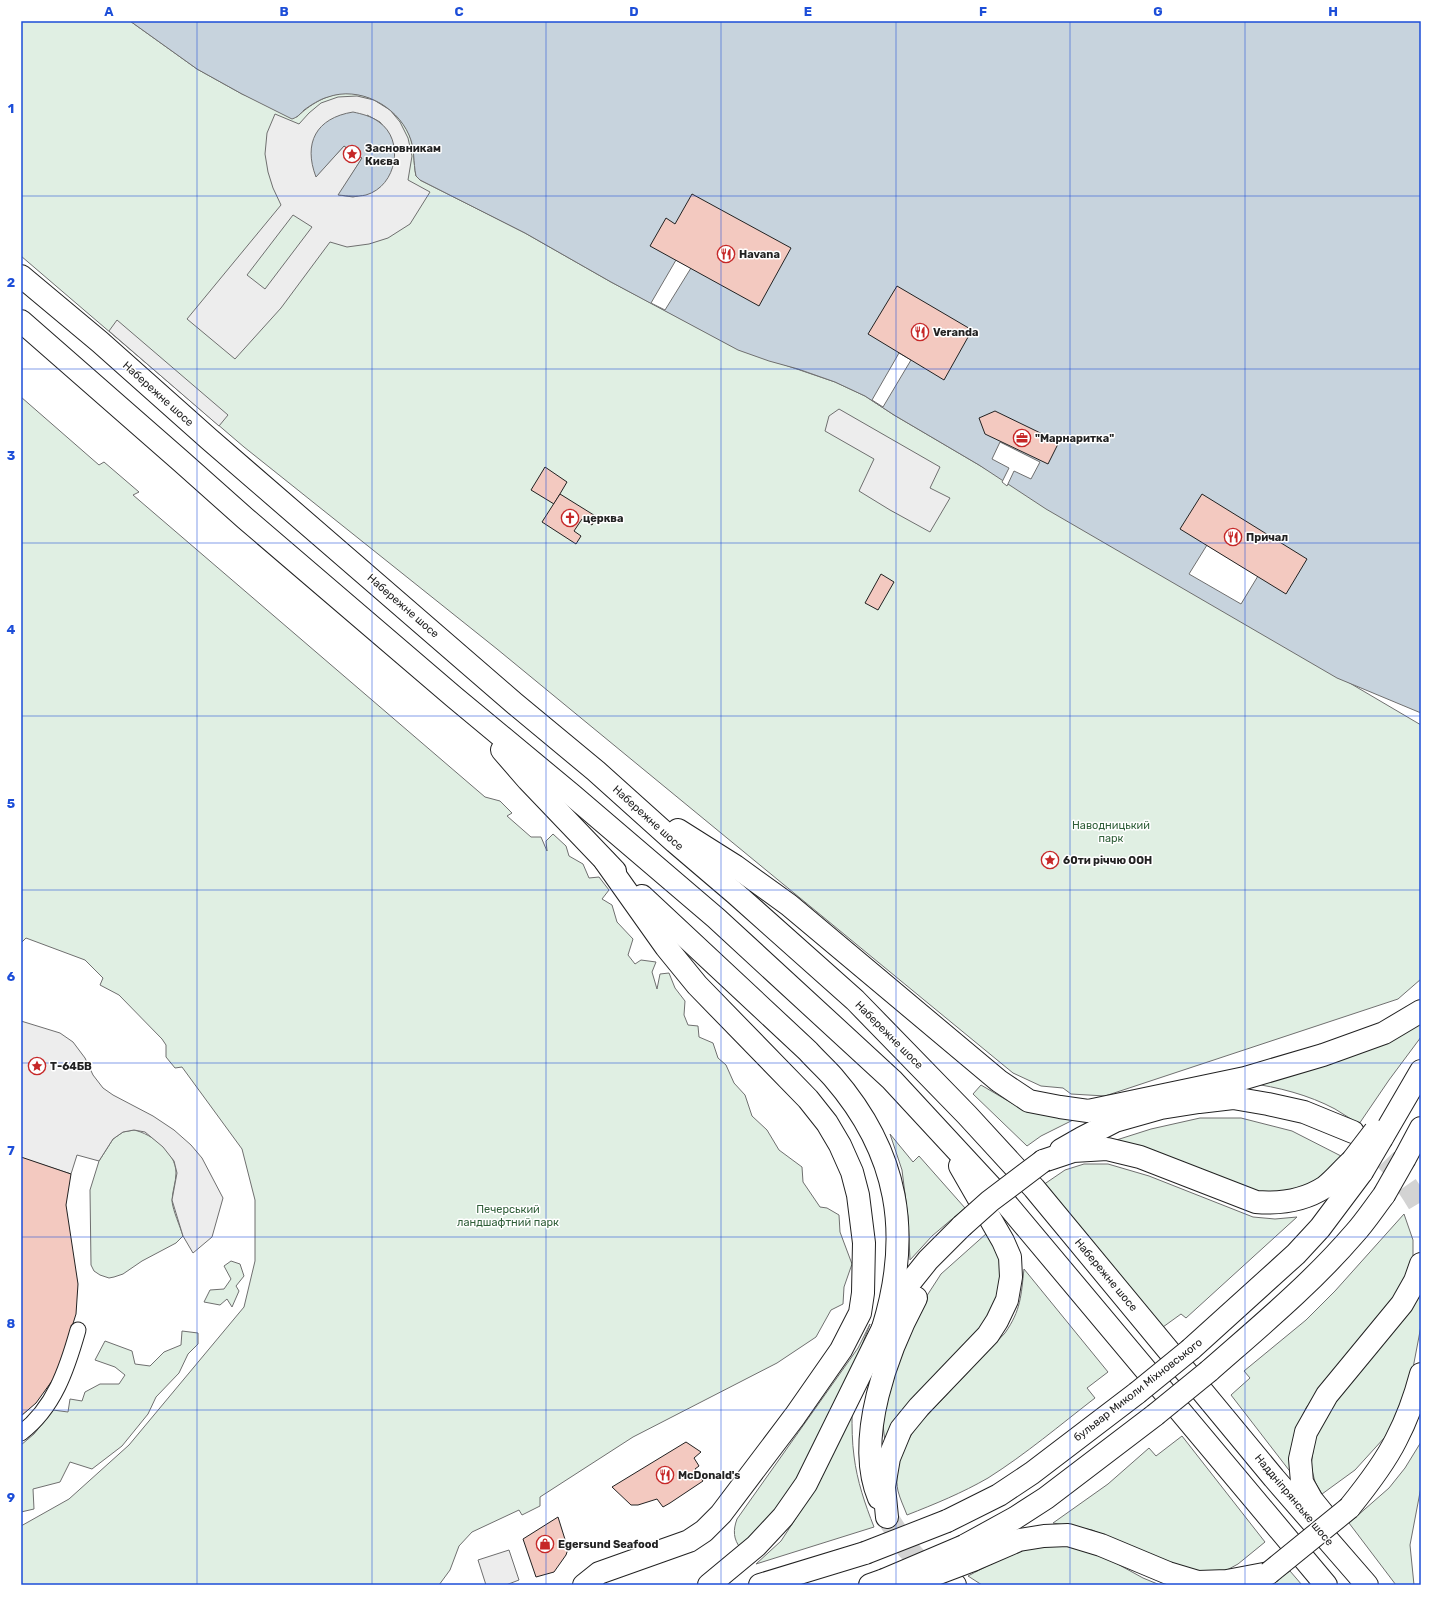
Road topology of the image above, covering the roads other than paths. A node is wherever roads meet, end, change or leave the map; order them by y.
1 (21, 276) edge
2 (21, 321) edge
3 (454, 697) junction
4 (609, 782) junction
5 (605, 861) junction
6 (1421, 1011) edge
7 (1418, 1076) edge
8 (1207, 1086) junction
9 (1421, 1128) edge
10 (940, 1132) junction
11 (1043, 1161) junction
12 (1357, 1167) junction
13 (962, 1226) junction
14 (1421, 1264) edge
15 (883, 1328) junction
16 (78, 1330) dead end
17 (1421, 1374) edge
18 (1222, 1414) joint
19 (1421, 1416) edge
20 (21, 1434) edge
21 (1370, 1481) junction
22 (969, 1553) junction
23 (1269, 1572) junction
24 (877, 1582) edge
25 (584, 1585) edge
26 (709, 1585) edge
27 (760, 1585) edge
28 (907, 1585) edge
29 (942, 1585) edge
30 (955, 1585) edge
31 (1243, 1585) edge
32 (1326, 1585) edge
33 (1367, 1585) edge
34 (1378, 1585) edge

1 - 4 main road, Набережне шосе
2 - 3 main road
3 - 5 main road
3 - 10 main road
4 - 8 main road
4 - 18 main road, Набережне шосе
5 - 15 main road
5 - 25 main road
6 - 8 main road
7 - 12 main road, бульвар Миколи Міхновського, bridge
8 - 11 main road
9 - 22 main road, bridge
10 - 13 main road
10 - 32 main road
11 - 12 main road
11 - 13 main road, bridge
12 - 27 main road, бульвар Миколи Міхновського, bridge
13 - 15 main road
14 - 34 main road
15 - 26 main road
16 - 20 street
17 - 21 main road
18 - 33 main road, Наддніпрянське шосе
19 - 21 main road
21 - 23 main road, bridge
22 - 23 main road
22 - 24 main road, bridge
22 - 28 main road, bridge
23 - 31 main road
29 - 30 main road

